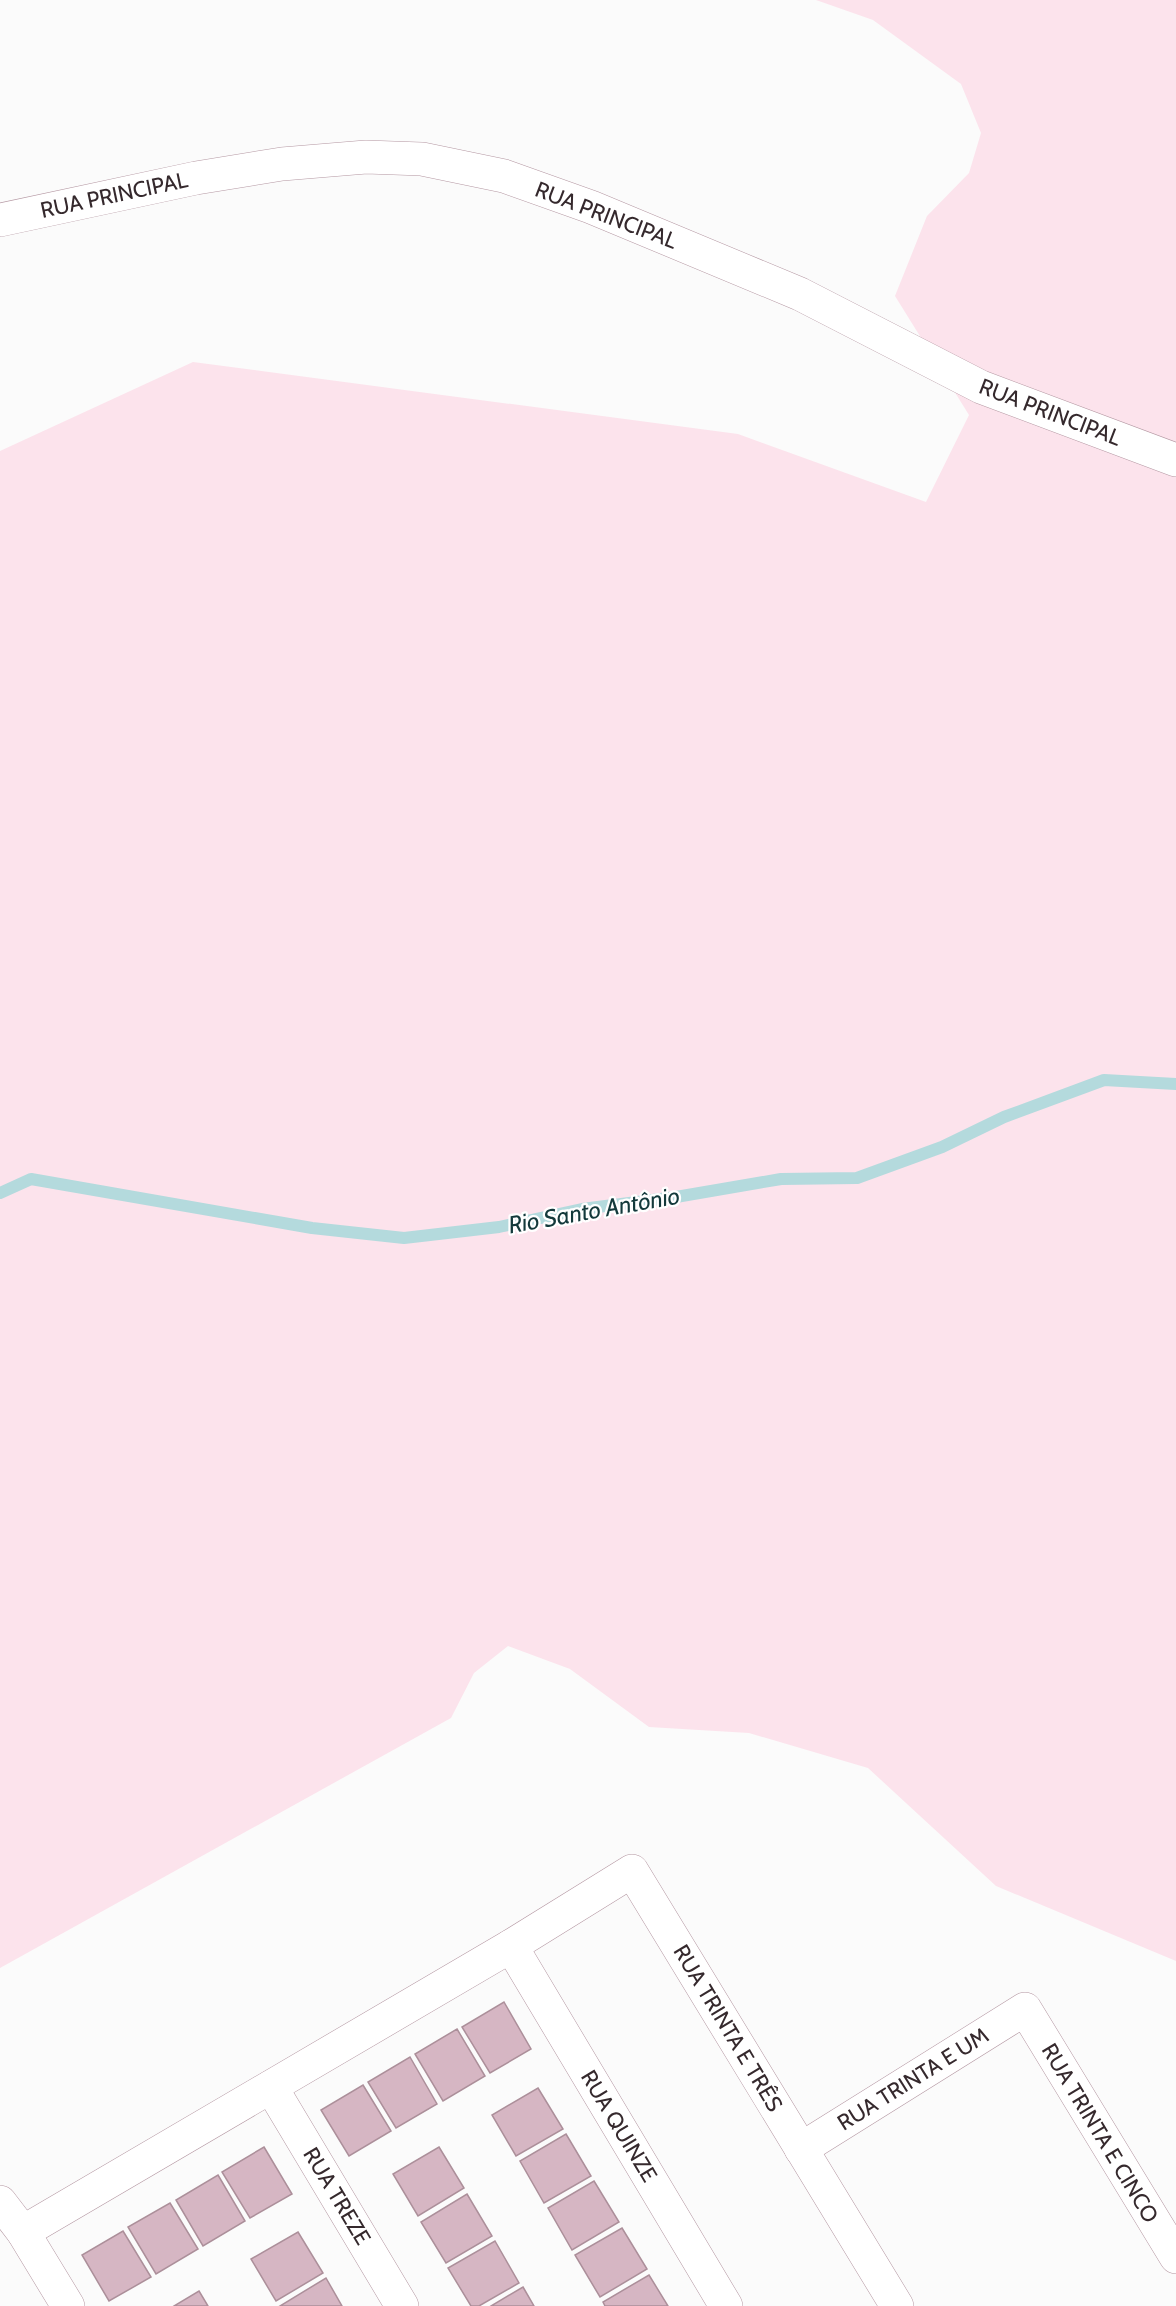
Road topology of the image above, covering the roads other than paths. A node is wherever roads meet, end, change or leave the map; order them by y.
1 (0, 220) edge
2 (1176, 460) edge
3 (511, 1946) junction
4 (1025, 2009) joint
5 (271, 2087) junction
6 (801, 2149) junction
7 (0, 2202) edge
8 (23, 2232) junction
9 (1176, 2257) edge
10 (68, 2306) edge
11 (402, 2306) edge
12 (726, 2306) edge
13 (897, 2306) edge

1 - 2 street, RUA PRINCIPAL
3 - 5 street
3 - 6 street, RUA TRINTA E TRÊS
3 - 12 street, RUA QUINZE
4 - 6 street, RUA TRINTA E UM
4 - 9 street, RUA TRINTA E CINCO
5 - 8 street
5 - 11 street, RUA TREZE
6 - 13 street, RUA TRINTA E TRÊS
7 - 8 street
8 - 10 street

